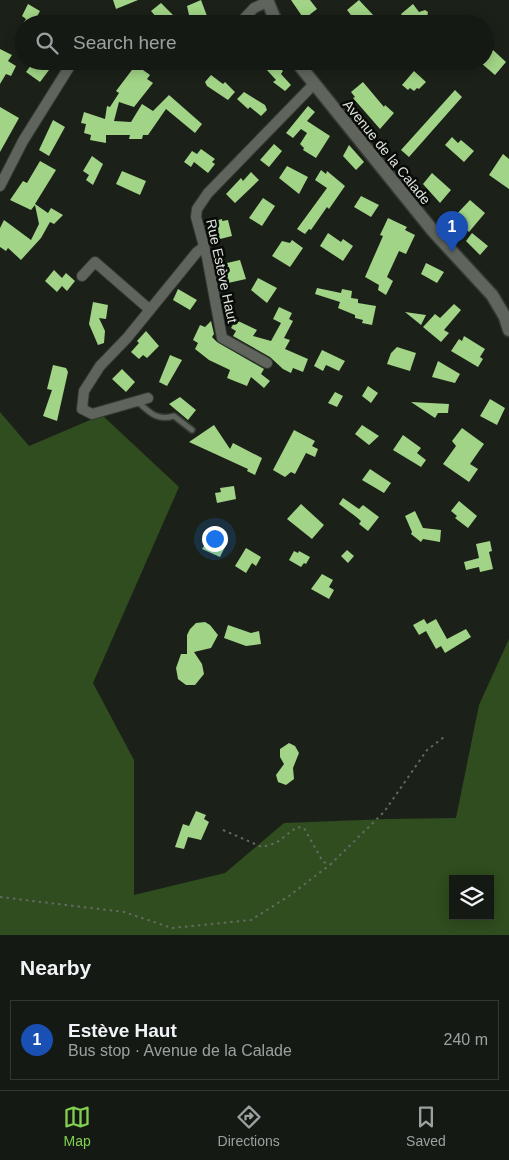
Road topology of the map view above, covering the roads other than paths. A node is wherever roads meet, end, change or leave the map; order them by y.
1 (267, 1) edge
2 (247, 15) edge
3 (273, 15) edge
4 (67, 70) edge
5 (302, 70) edge
6 (313, 85) junction
7 (0, 186) edge
8 (204, 247) junction
9 (82, 276) dead end
10 (149, 309) junction
11 (509, 330) edge
12 (267, 363) dead end
13 (148, 398) dead end
14 (136, 401) junction
15 (192, 430) dead end

1 - 2 street
1 - 3 street
4 - 7 street
5 - 6 street, Avenue de la Calade
6 - 8 street, Rue Estève Haut
6 - 11 street, Avenue de la Calade
8 - 10 street
8 - 12 street, Rue Estève Haut
9 - 10 street
10 - 14 street
13 - 14 street
14 - 15 lane

